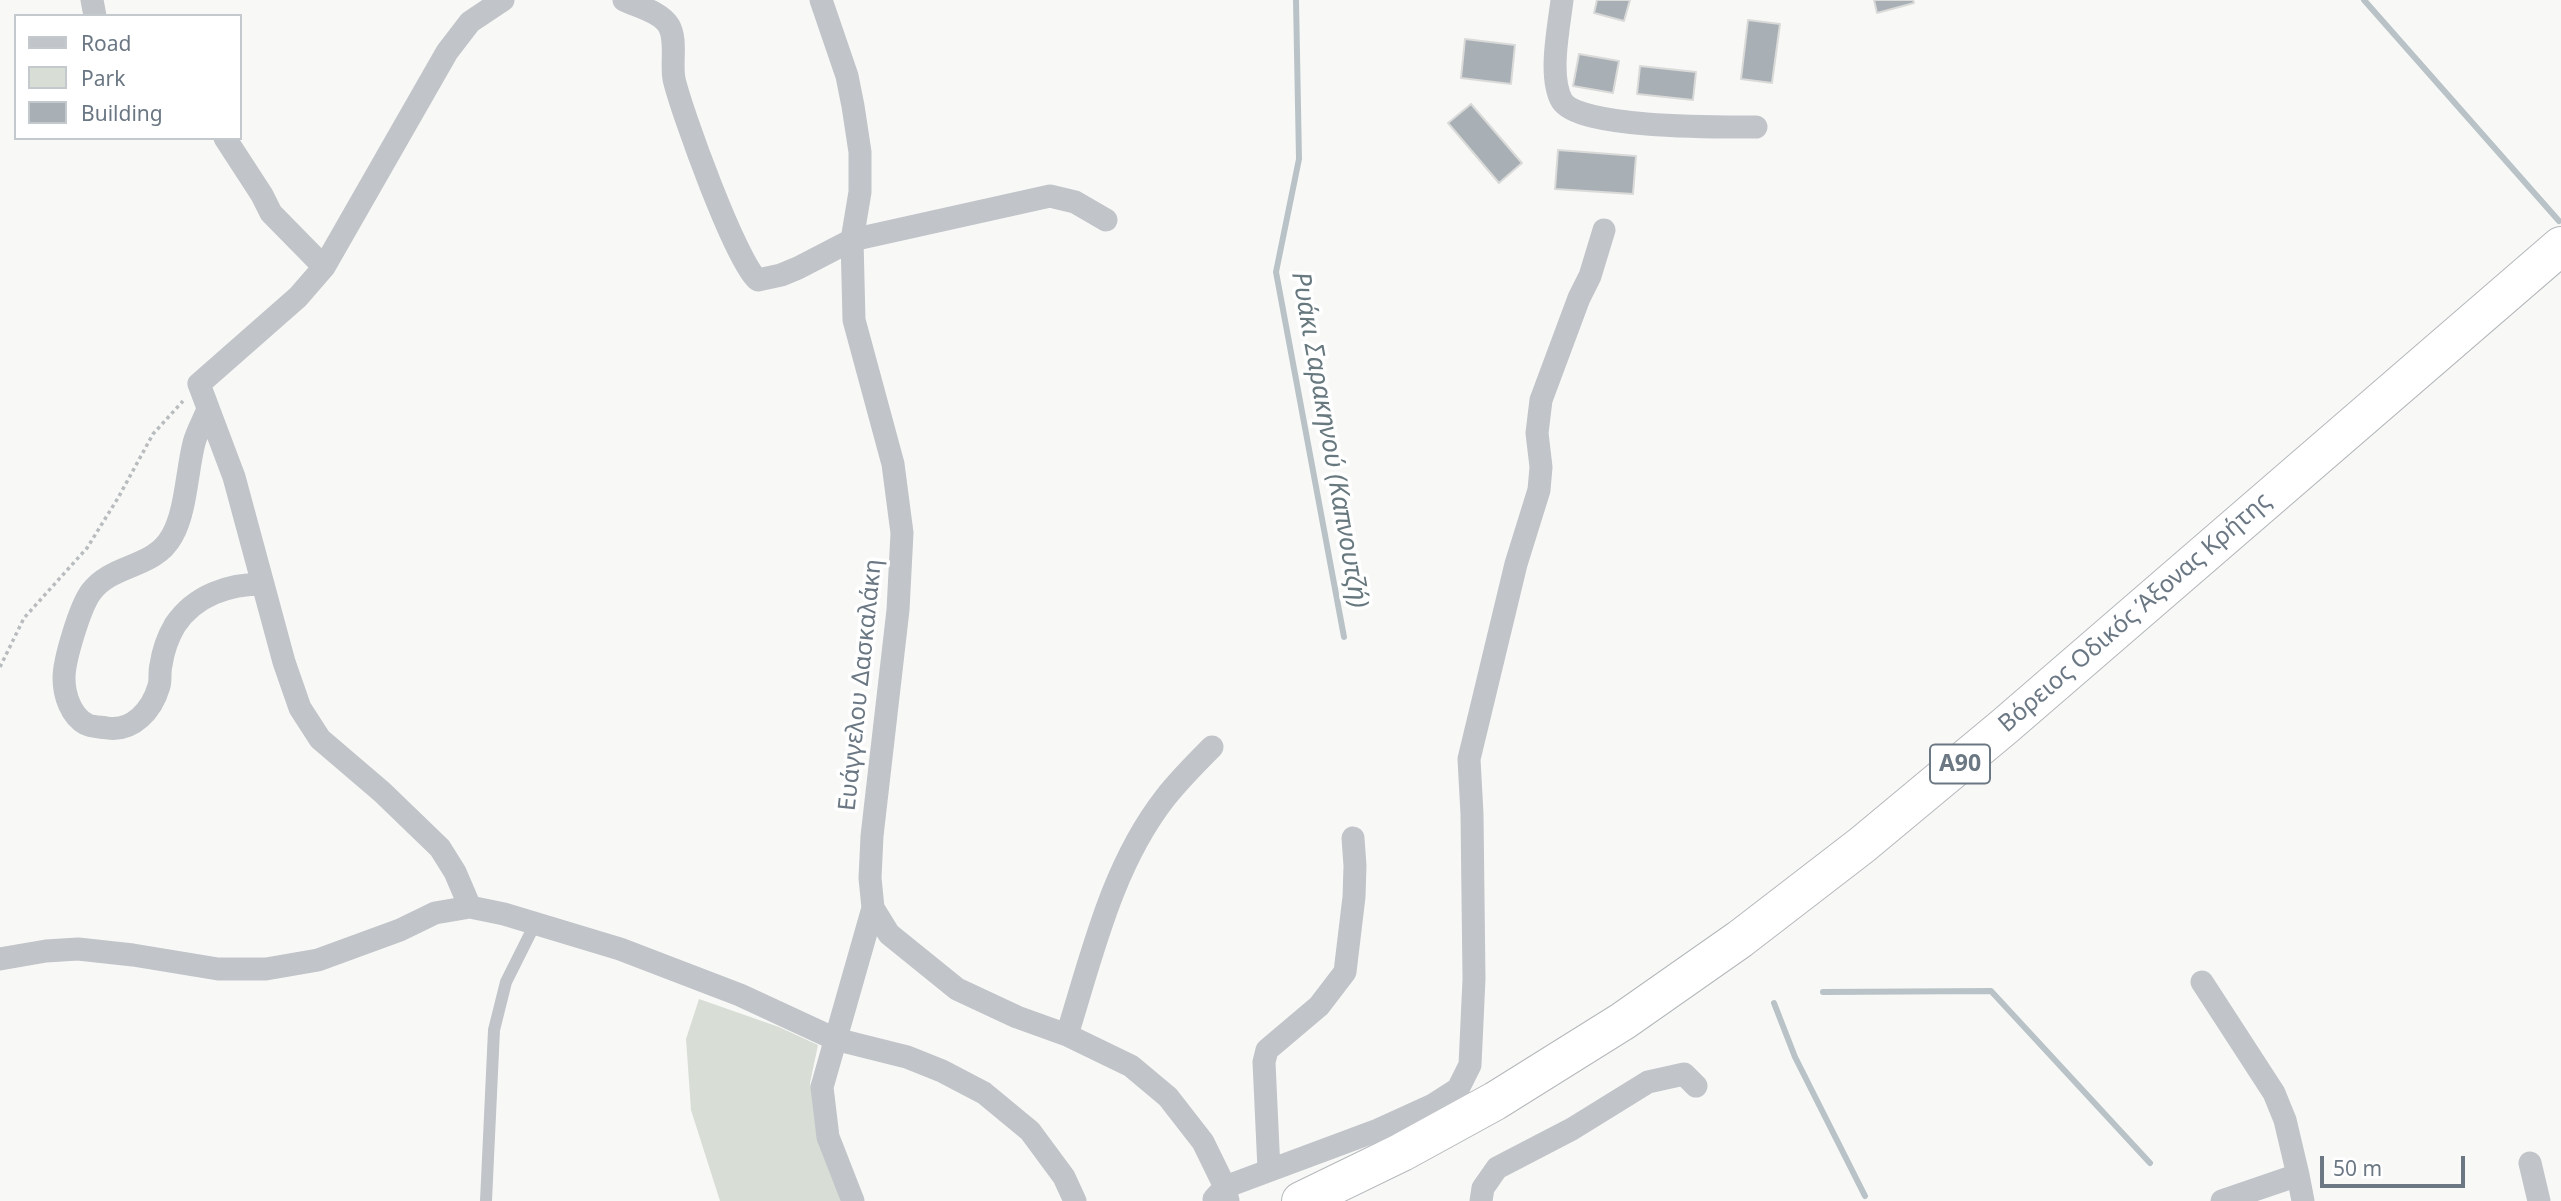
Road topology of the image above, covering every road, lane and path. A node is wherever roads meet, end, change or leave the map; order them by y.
1 (503, 0) edge
2 (624, 0) edge
3 (821, 0) edge
4 (1562, 0) edge
5 (1756, 127) dead end
6 (226, 140) edge
7 (1106, 220) dead end
8 (1604, 230) dead end
9 (852, 240) junction
10 (2561, 246) edge
11 (324, 267) junction
12 (199, 384) junction
13 (208, 409) junction
14 (263, 584) junction
15 (0, 667) edge
16 (1212, 747) dead end
17 (1353, 838) dead end
18 (470, 907) junction
19 (873, 908) junction
20 (536, 922) junction
21 (0, 959) edge
22 (2203, 982) dead end
23 (1067, 1035) junction
24 (835, 1039) junction
25 (1696, 1086) dead end
26 (2530, 1163) dead end
27 (1269, 1170) junction
28 (2298, 1175) junction
29 (2277, 1192) edge
30 (1221, 1196) edge
31 (486, 1201) edge
32 (853, 1201) edge
33 (1075, 1201) edge
34 (1301, 1201) edge
35 (1481, 1201) edge
36 (2222, 1201) edge
37 (2303, 1201) edge
38 (2539, 1201) edge

1 - 11 street
2 - 9 street
3 - 9 street, Ευάγγελου Δασκαλάκη
4 - 5 street
6 - 11 street
7 - 9 street
8 - 27 street
9 - 19 street, Ευάγγελου Δασκαλάκη
10 - 34 highway, Βόρειος Οδικός Άξονας Κρήτης / Α90
11 - 12 street
12 - 13 street
12 - 15 path
13 - 14 street
13 - 14 street
14 - 18 street
16 - 23 street
17 - 27 street
18 - 20 street
18 - 21 street
19 - 23 street, Ευάγγελου Δασκαλάκη
19 - 24 street
20 - 24 street
20 - 31 lane
22 - 28 street
23 - 30 street, Ευάγγελου Δασκαλάκη
24 - 32 street
24 - 33 street
25 - 35 street
26 - 38 street
27 - 30 street
28 - 29 street
28 - 37 street
29 - 36 street

